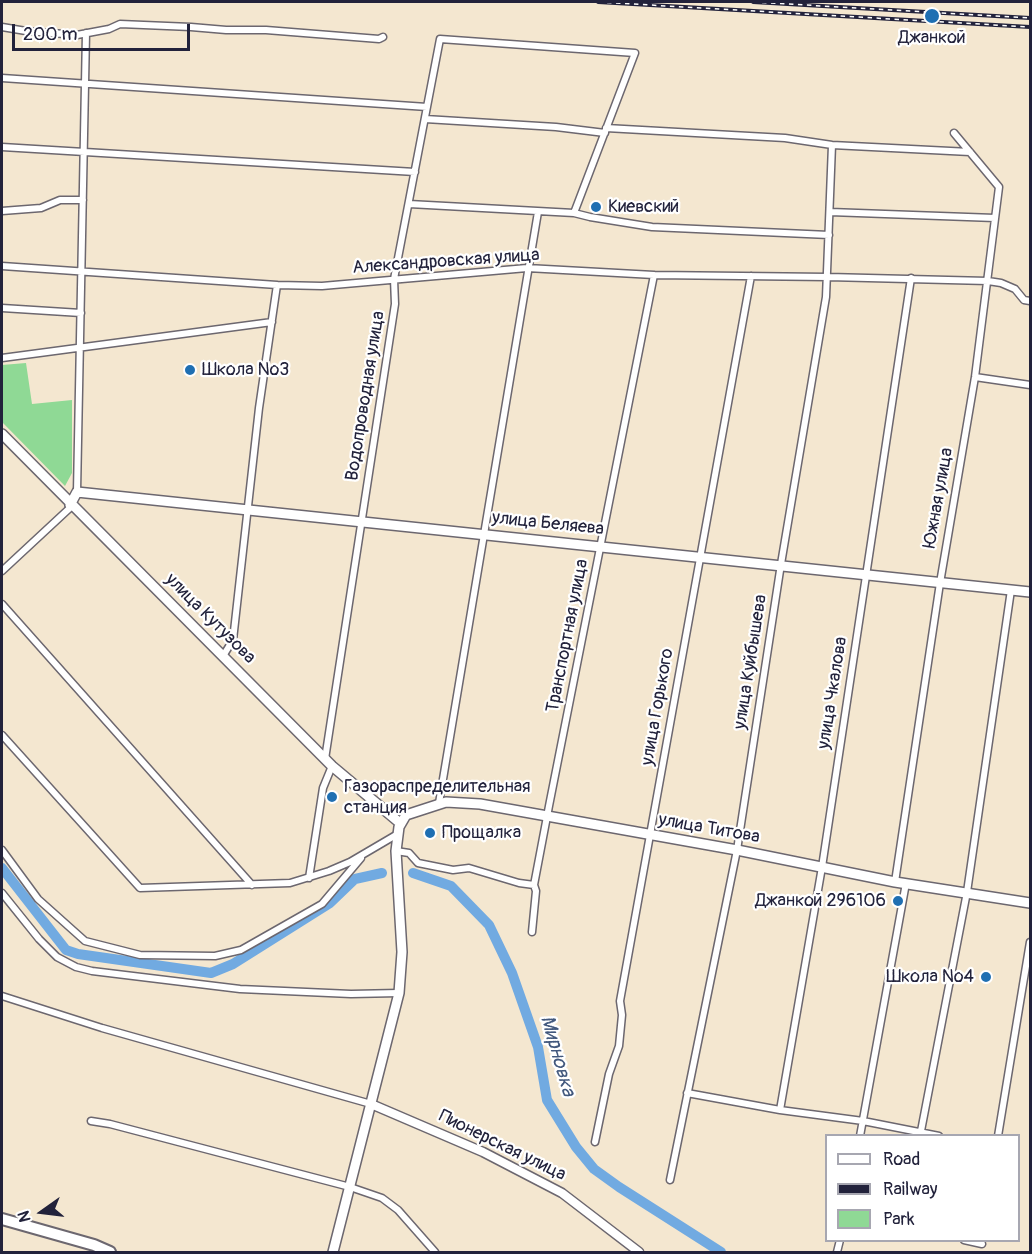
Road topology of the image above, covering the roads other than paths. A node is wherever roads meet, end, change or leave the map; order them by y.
1 (2, 27) edge
2 (86, 33) junction
3 (383, 37) dead end
4 (2, 78) edge
5 (85, 83) junction
6 (427, 107) junction
7 (425, 119) junction
8 (605, 131) junction
9 (954, 133) dead end
10 (832, 145) junction
11 (2, 147) edge
12 (84, 152) junction
13 (970, 152) junction
14 (415, 172) junction
15 (83, 200) junction
16 (409, 204) junction
17 (2, 211) edge
18 (537, 212) junction
19 (830, 212) junction
20 (574, 213) junction
21 (995, 218) junction
22 (829, 235) junction
23 (2, 266) edge
24 (527, 268) junction
25 (82, 271) junction
26 (654, 275) junction
27 (751, 276) junction
28 (828, 277) junction
29 (911, 278) junction
30 (394, 279) junction
31 (988, 281) junction
32 (277, 285) junction
33 (1030, 301) edge
34 (2, 308) edge
35 (81, 313) junction
36 (272, 322) junction
37 (81, 348) junction
38 (2, 358) edge
39 (975, 377) junction
40 (1030, 385) edge
41 (2, 434) edge
42 (77, 492) junction
43 (71, 505) junction
44 (248, 509) junction
45 (362, 521) junction
46 (485, 534) junction
47 (602, 546) junction
48 (700, 556) junction
49 (782, 564) junction
50 (2, 571) edge
51 (866, 573) junction
52 (940, 583) junction
53 (1011, 590) junction
54 (1030, 592) edge
55 (2, 604) edge
56 (223, 656) junction
57 (2, 735) edge
58 (325, 759) junction
59 (332, 766) junction
60 (440, 803) junction
61 (548, 817) junction
62 (400, 823) junction
63 (396, 835) junction
64 (650, 836) junction
65 (2, 850) edge
66 (396, 850) junction
67 (737, 850) junction
68 (365, 853) junction
69 (822, 867) junction
70 (309, 878) junction
71 (895, 882) junction
72 (906, 883) junction
73 (252, 885) junction
74 (534, 885) junction
75 (2, 892) edge
76 (967, 892) junction
77 (1030, 903) edge
78 (532, 932) dead end
79 (1030, 942) edge
80 (399, 993) junction
81 (2, 996) edge
82 (687, 1093) junction
83 (371, 1104) junction
84 (780, 1110) junction
85 (91, 1121) dead end
86 (863, 1121) junction
87 (921, 1131) junction
88 (860, 1134) edge
89 (932, 1134) edge
90 (998, 1134) edge
91 (595, 1142) dead end
92 (670, 1180) dead end
93 (350, 1187) junction
94 (2, 1219) edge
95 (983, 1242) edge
96 (110, 1252) edge
97 (333, 1252) edge
98 (435, 1252) edge
99 (639, 1252) edge
100 (981, 1252) edge

1 - 2 street
2 - 3 street
2 - 5 street
4 - 5 street
5 - 6 street
5 - 12 street
6 - 7 street, Водопроводная улица
6 - 8 street, Водопроводная улица
7 - 8 street
7 - 14 street, Водопроводная улица
8 - 10 street
8 - 20 street
9 - 13 street, Южная улица
10 - 13 street
10 - 19 street, улица Куйбышева
11 - 12 street
12 - 14 street
12 - 15 street
13 - 21 street, Южная улица
14 - 16 street, Водопроводная улица
15 - 17 street
15 - 25 street
16 - 18 street
16 - 30 street, Водопроводная улица
18 - 20 street
18 - 24 street
19 - 21 street
19 - 22 street, улица Куйбышева
20 - 22 street
21 - 31 street, Южная улица
22 - 28 street, улица Куйбышева
23 - 25 street, Александровская улица
24 - 26 street, Александровская улица
24 - 30 street, Александровская улица
24 - 46 street
25 - 32 street, Александровская улица
25 - 35 street
26 - 27 street, Александровская улица
26 - 47 street, Транспортная улица
27 - 28 street, Александровская улица
27 - 48 street, улица Горького
28 - 29 street, Александровская улица
28 - 49 street, улица Куйбышева
29 - 31 street, Александровская улица
29 - 51 street, улица Чкалова
30 - 32 street, Александровская улица
30 - 45 street, Водопроводная улица
31 - 33 street, Александровская улица
31 - 39 street, Южная улица
32 - 36 street
34 - 35 street
35 - 37 street
36 - 37 street
36 - 44 street
37 - 38 street
37 - 42 street
39 - 40 street
39 - 52 street, Южная улица
41 - 43 main road, улица Кутузова
42 - 43 main road
42 - 44 main road, улица Беляева
43 - 50 street
43 - 56 main road, улица Кутузова
44 - 45 main road, улица Беляева
44 - 56 street
45 - 46 main road, улица Беляева
45 - 58 street, Водопроводная улица
46 - 47 main road, улица Беляева
46 - 60 street
47 - 48 main road, улица Беляева
47 - 61 street, Транспортная улица
48 - 49 main road, улица Беляева
48 - 64 street, улица Горького
49 - 51 main road, улица Беляева
49 - 67 street, улица Куйбышева
51 - 52 main road, улица Беляева
51 - 69 street, улица Чкалова
52 - 53 main road, улица Беляева
52 - 71 street, Южная улица
53 - 54 main road, улица Беляева
53 - 76 street
55 - 73 street
56 - 58 main road, улица Кутузова
57 - 73 street
58 - 59 main road, улица Кутузова
59 - 62 main road, улица Кутузова
59 - 70 street
60 - 61 main road, улица Титова
60 - 62 main road, улица Титова
61 - 64 main road, улица Титова
61 - 74 street, Транспортная улица
62 - 63 main road
63 - 66 main road
63 - 68 street
64 - 67 main road, улица Титова
64 - 91 street, улица Горького
65 - 68 street
66 - 74 street
66 - 80 main road
67 - 69 main road, улица Титова
67 - 82 street, улица Куйбышева
68 - 70 street
69 - 71 main road, улица Титова
69 - 84 street, улица Чкалова
70 - 73 street
71 - 72 main road, улица Титова
72 - 76 main road, улица Титова
72 - 86 street
74 - 78 street, Транспортная улица
75 - 80 street
76 - 77 main road, улица Титова
76 - 87 street
79 - 90 street
80 - 83 main road
81 - 83 street
82 - 84 street
82 - 92 street, улица Куйбышева
83 - 93 main road
83 - 99 street, Пионерская улица
84 - 86 street
85 - 93 street
86 - 87 street
86 - 88 street
87 - 89 street
93 - 97 main road
93 - 98 street
94 - 96 highway
95 - 100 street

